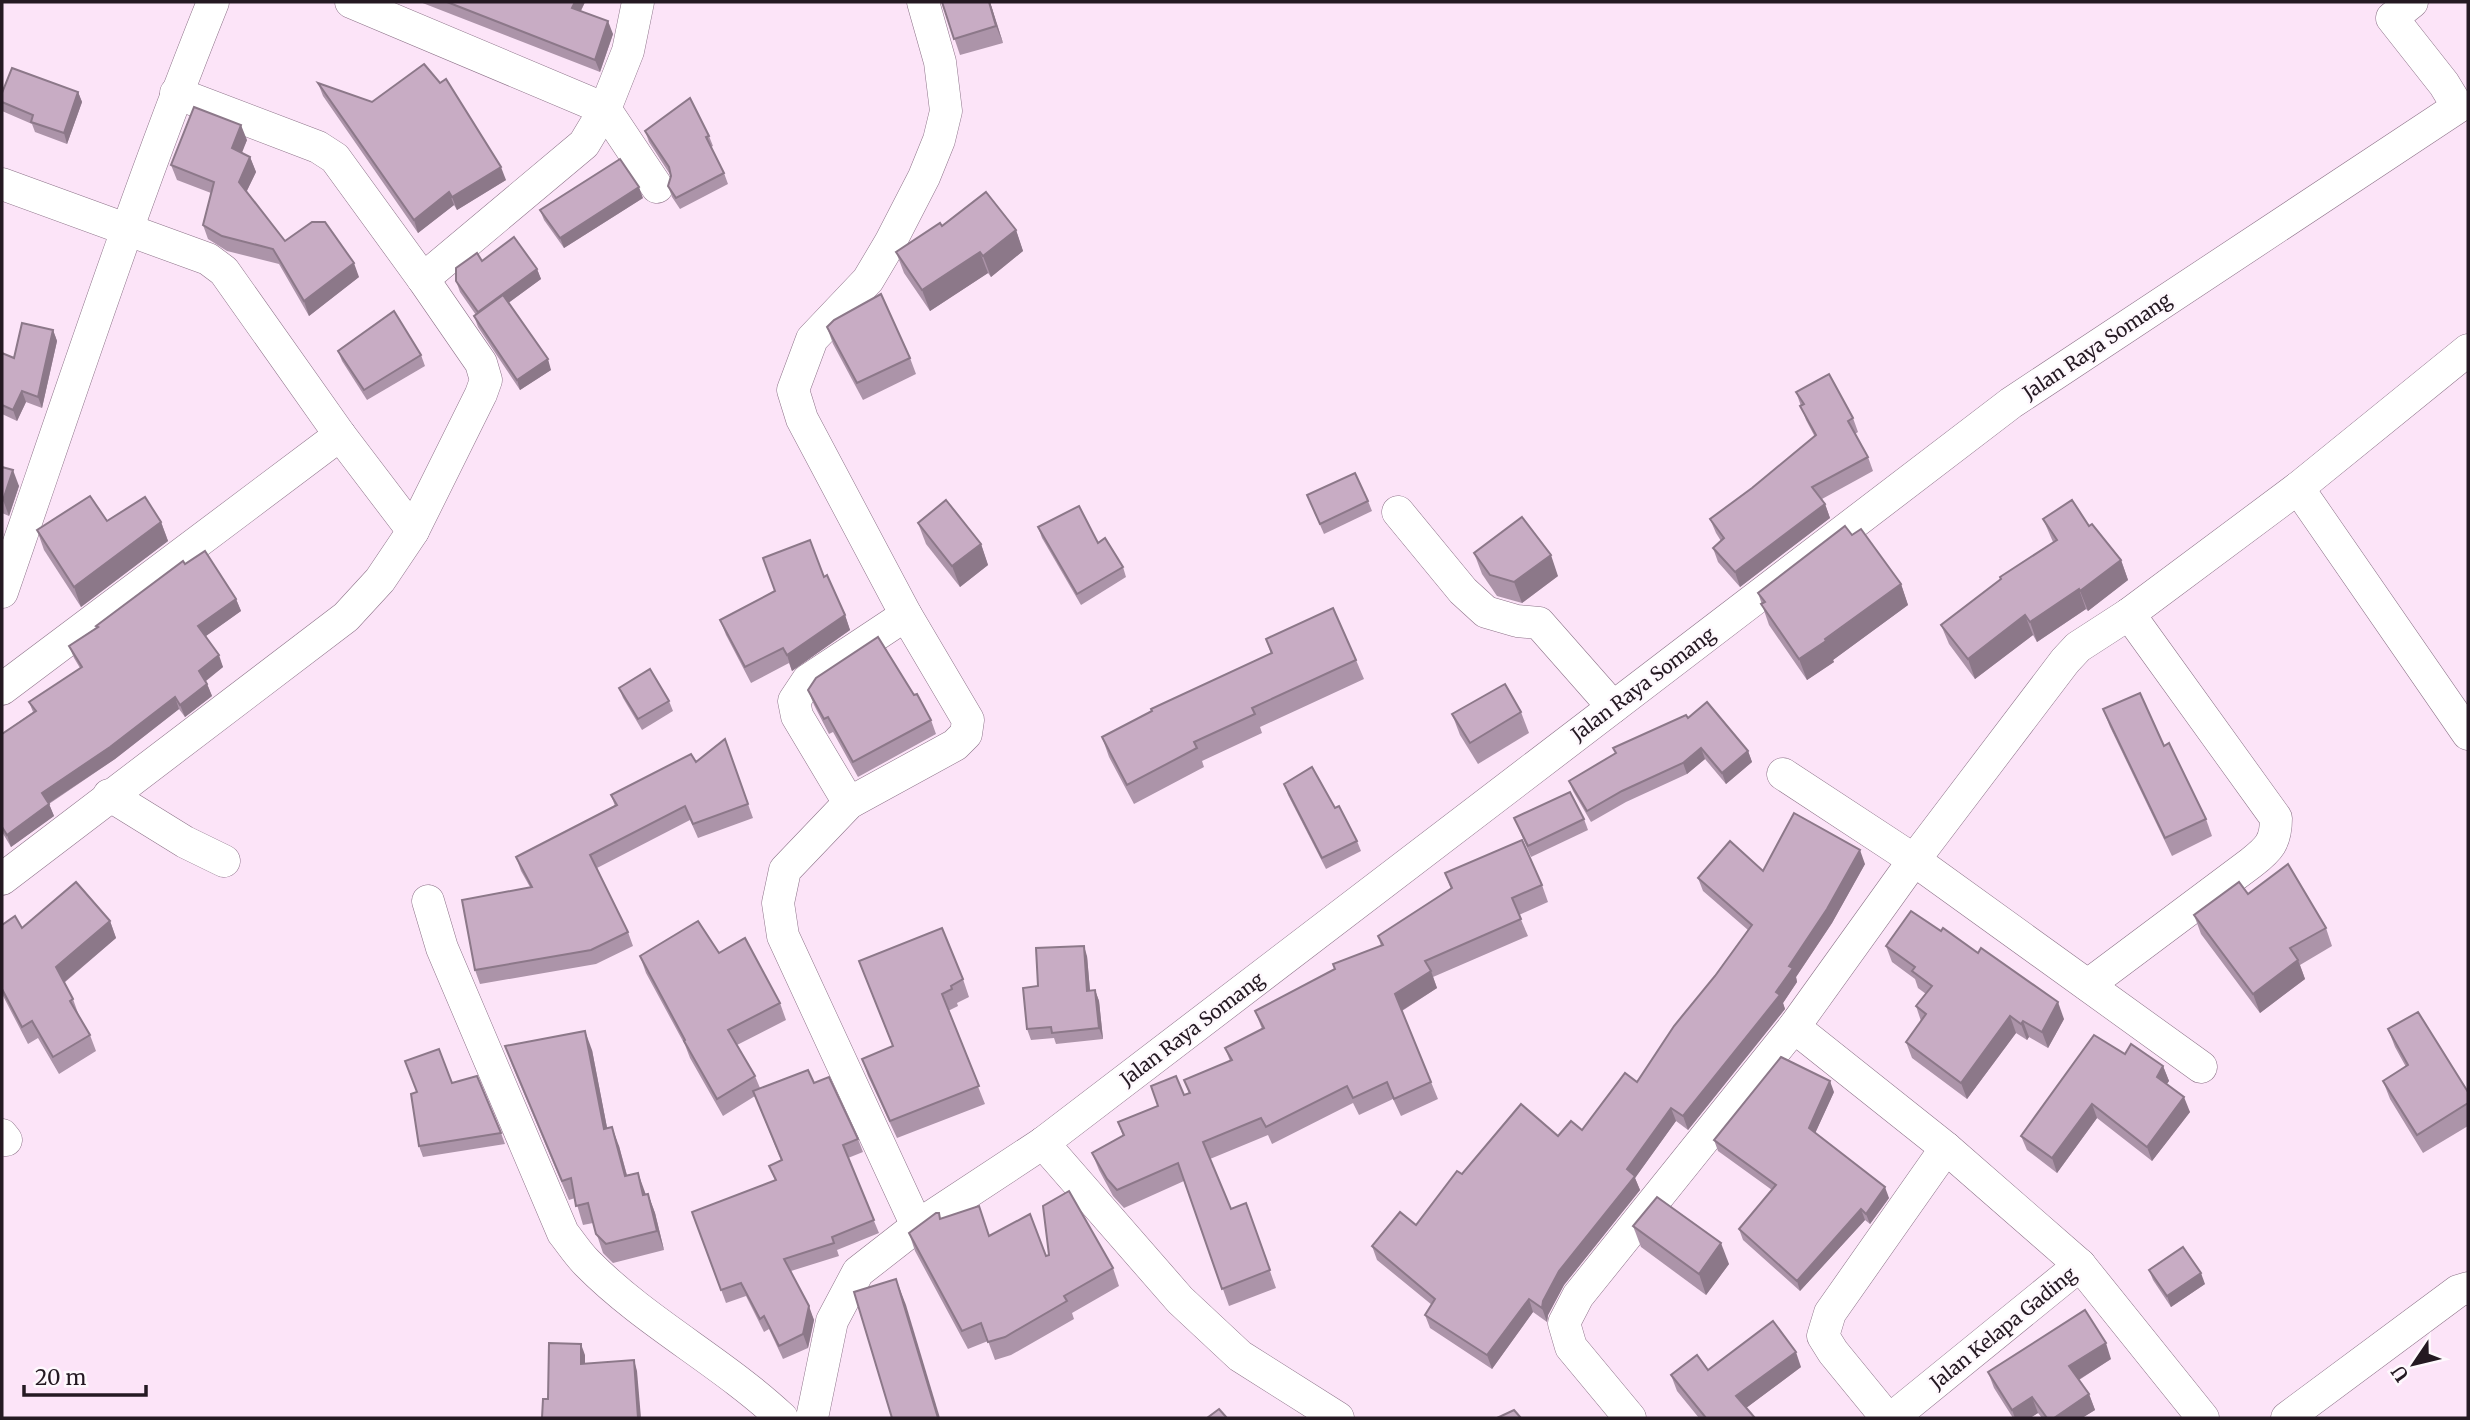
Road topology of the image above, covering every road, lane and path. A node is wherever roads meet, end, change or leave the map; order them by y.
1 (213, 2) edge
2 (351, 2) edge
3 (638, 2) edge
4 (923, 2) edge
5 (2395, 7) edge
6 (176, 93) junction
7 (605, 109) junction
8 (2463, 116) edge
9 (2, 184) edge
10 (657, 187) dead end
11 (127, 230) junction
12 (424, 279) junction
13 (2468, 350) edge
14 (340, 435) junction
15 (2298, 488) junction
16 (1398, 512) dead end
17 (413, 531) junction
18 (2, 592) edge
19 (2129, 614) junction
20 (906, 615) junction
21 (2, 689) edge
22 (1613, 707) junction
23 (2468, 734) edge
24 (1783, 774) dead end
25 (109, 795) junction
26 (849, 803) junction
27 (1914, 860) junction
28 (224, 861) dead end
29 (2, 879) edge
30 (428, 901) dead end
31 (2088, 985) junction
32 (1794, 1027) junction
33 (2201, 1067) dead end
34 (1043, 1143) junction
35 (1946, 1148) junction
36 (917, 1226) junction
37 (2080, 1265) junction
38 (2468, 1288) edge
39 (782, 1418) edge
40 (812, 1418) edge
41 (1338, 1418) edge
42 (1630, 1418) edge
43 (1890, 1418) edge
44 (2203, 1418) edge
45 (2287, 1418) edge

1 - 6 street
2 - 7 street
3 - 7 street
4 - 20 street
5 - 8 street, Jalan Raya Somang
6 - 11 street
6 - 12 street
7 - 10 street
7 - 12 street
8 - 22 street, Jalan Raya Somang
9 - 11 street
11 - 14 street
11 - 18 street
12 - 17 street
13 - 15 street
14 - 17 street
14 - 21 street
15 - 19 street
15 - 23 street
16 - 22 street
17 - 25 street
19 - 27 street
19 - 31 street
20 - 26 street
20 - 26 street
22 - 34 street, Jalan Raya Somang
24 - 27 street
25 - 28 street
25 - 29 street
26 - 36 street
27 - 31 street
27 - 32 street
30 - 39 street
31 - 33 street
32 - 35 street
32 - 42 street
34 - 36 street, Jalan Raya Somang
34 - 41 street
35 - 37 street
35 - 43 street
36 - 40 street, Jalan Raya Somang
37 - 43 street, Jalan Kelapa Gading
37 - 44 street
38 - 45 street

